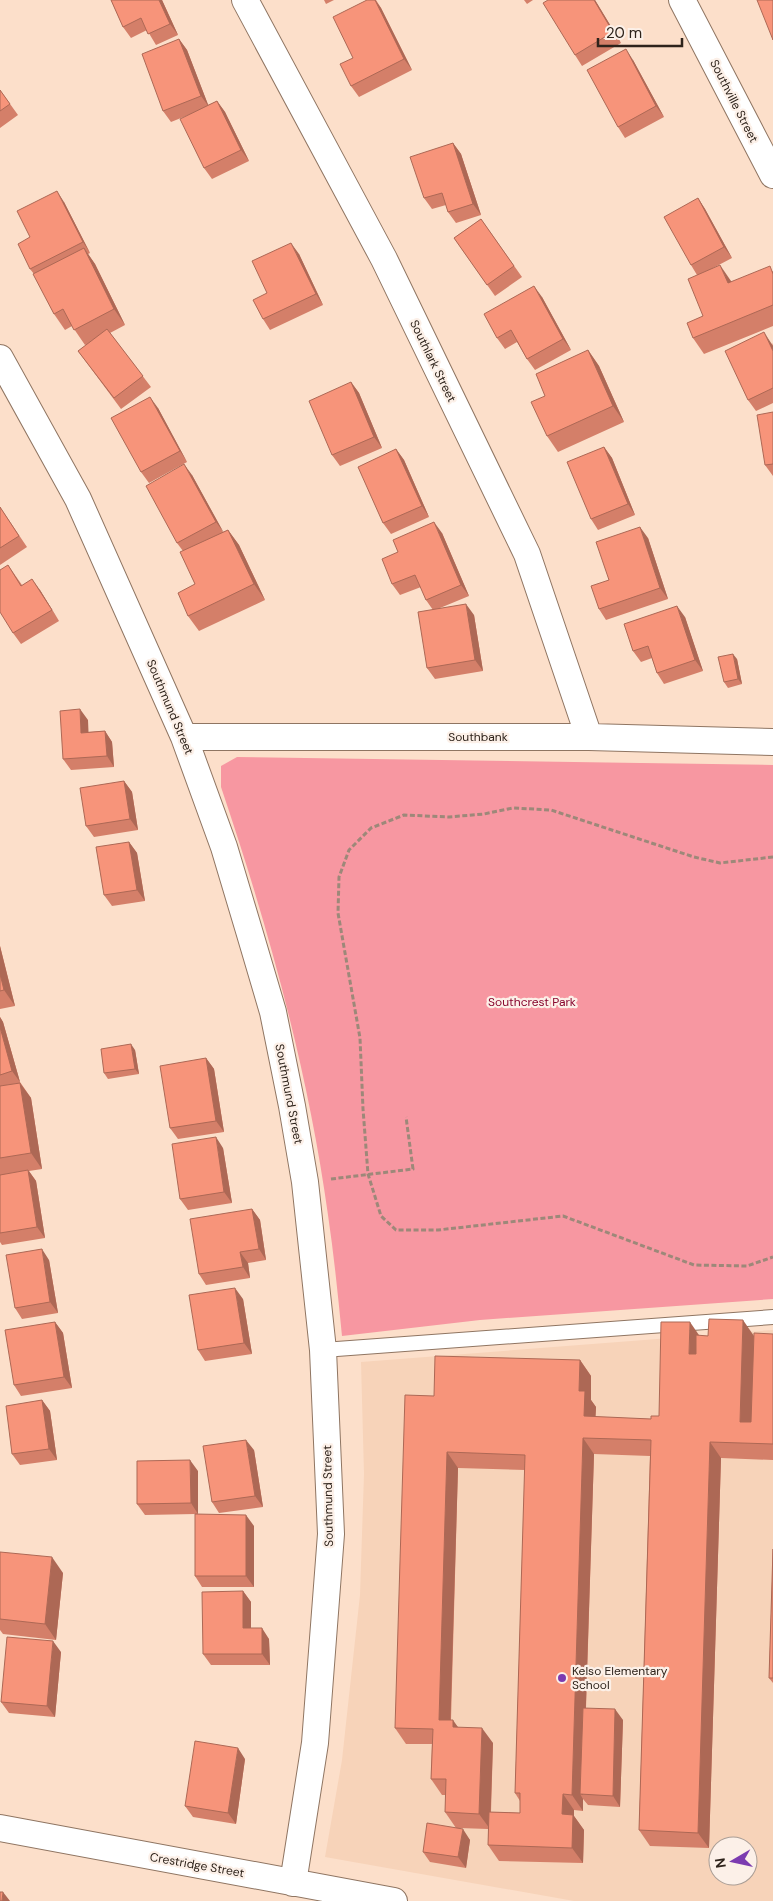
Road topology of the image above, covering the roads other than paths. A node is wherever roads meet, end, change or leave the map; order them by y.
1 (245, 0) edge
2 (682, 0) edge
3 (773, 175) edge
4 (0, 358) edge
5 (184, 737) junction
6 (589, 737) junction
7 (773, 742) edge
8 (773, 1317) edge
9 (323, 1350) junction
10 (0, 1828) edge
11 (294, 1882) junction
12 (394, 1901) edge

1 - 6 street, Southlark Street
2 - 3 street, Southville Street
4 - 5 street, Southmund Street
5 - 6 street, Southbank
5 - 9 street, Southmund Street
6 - 7 street, Southbank
8 - 9 lane
9 - 11 street, Southmund Street
10 - 11 street, Crestridge Street
11 - 12 street, Crestridge Street

